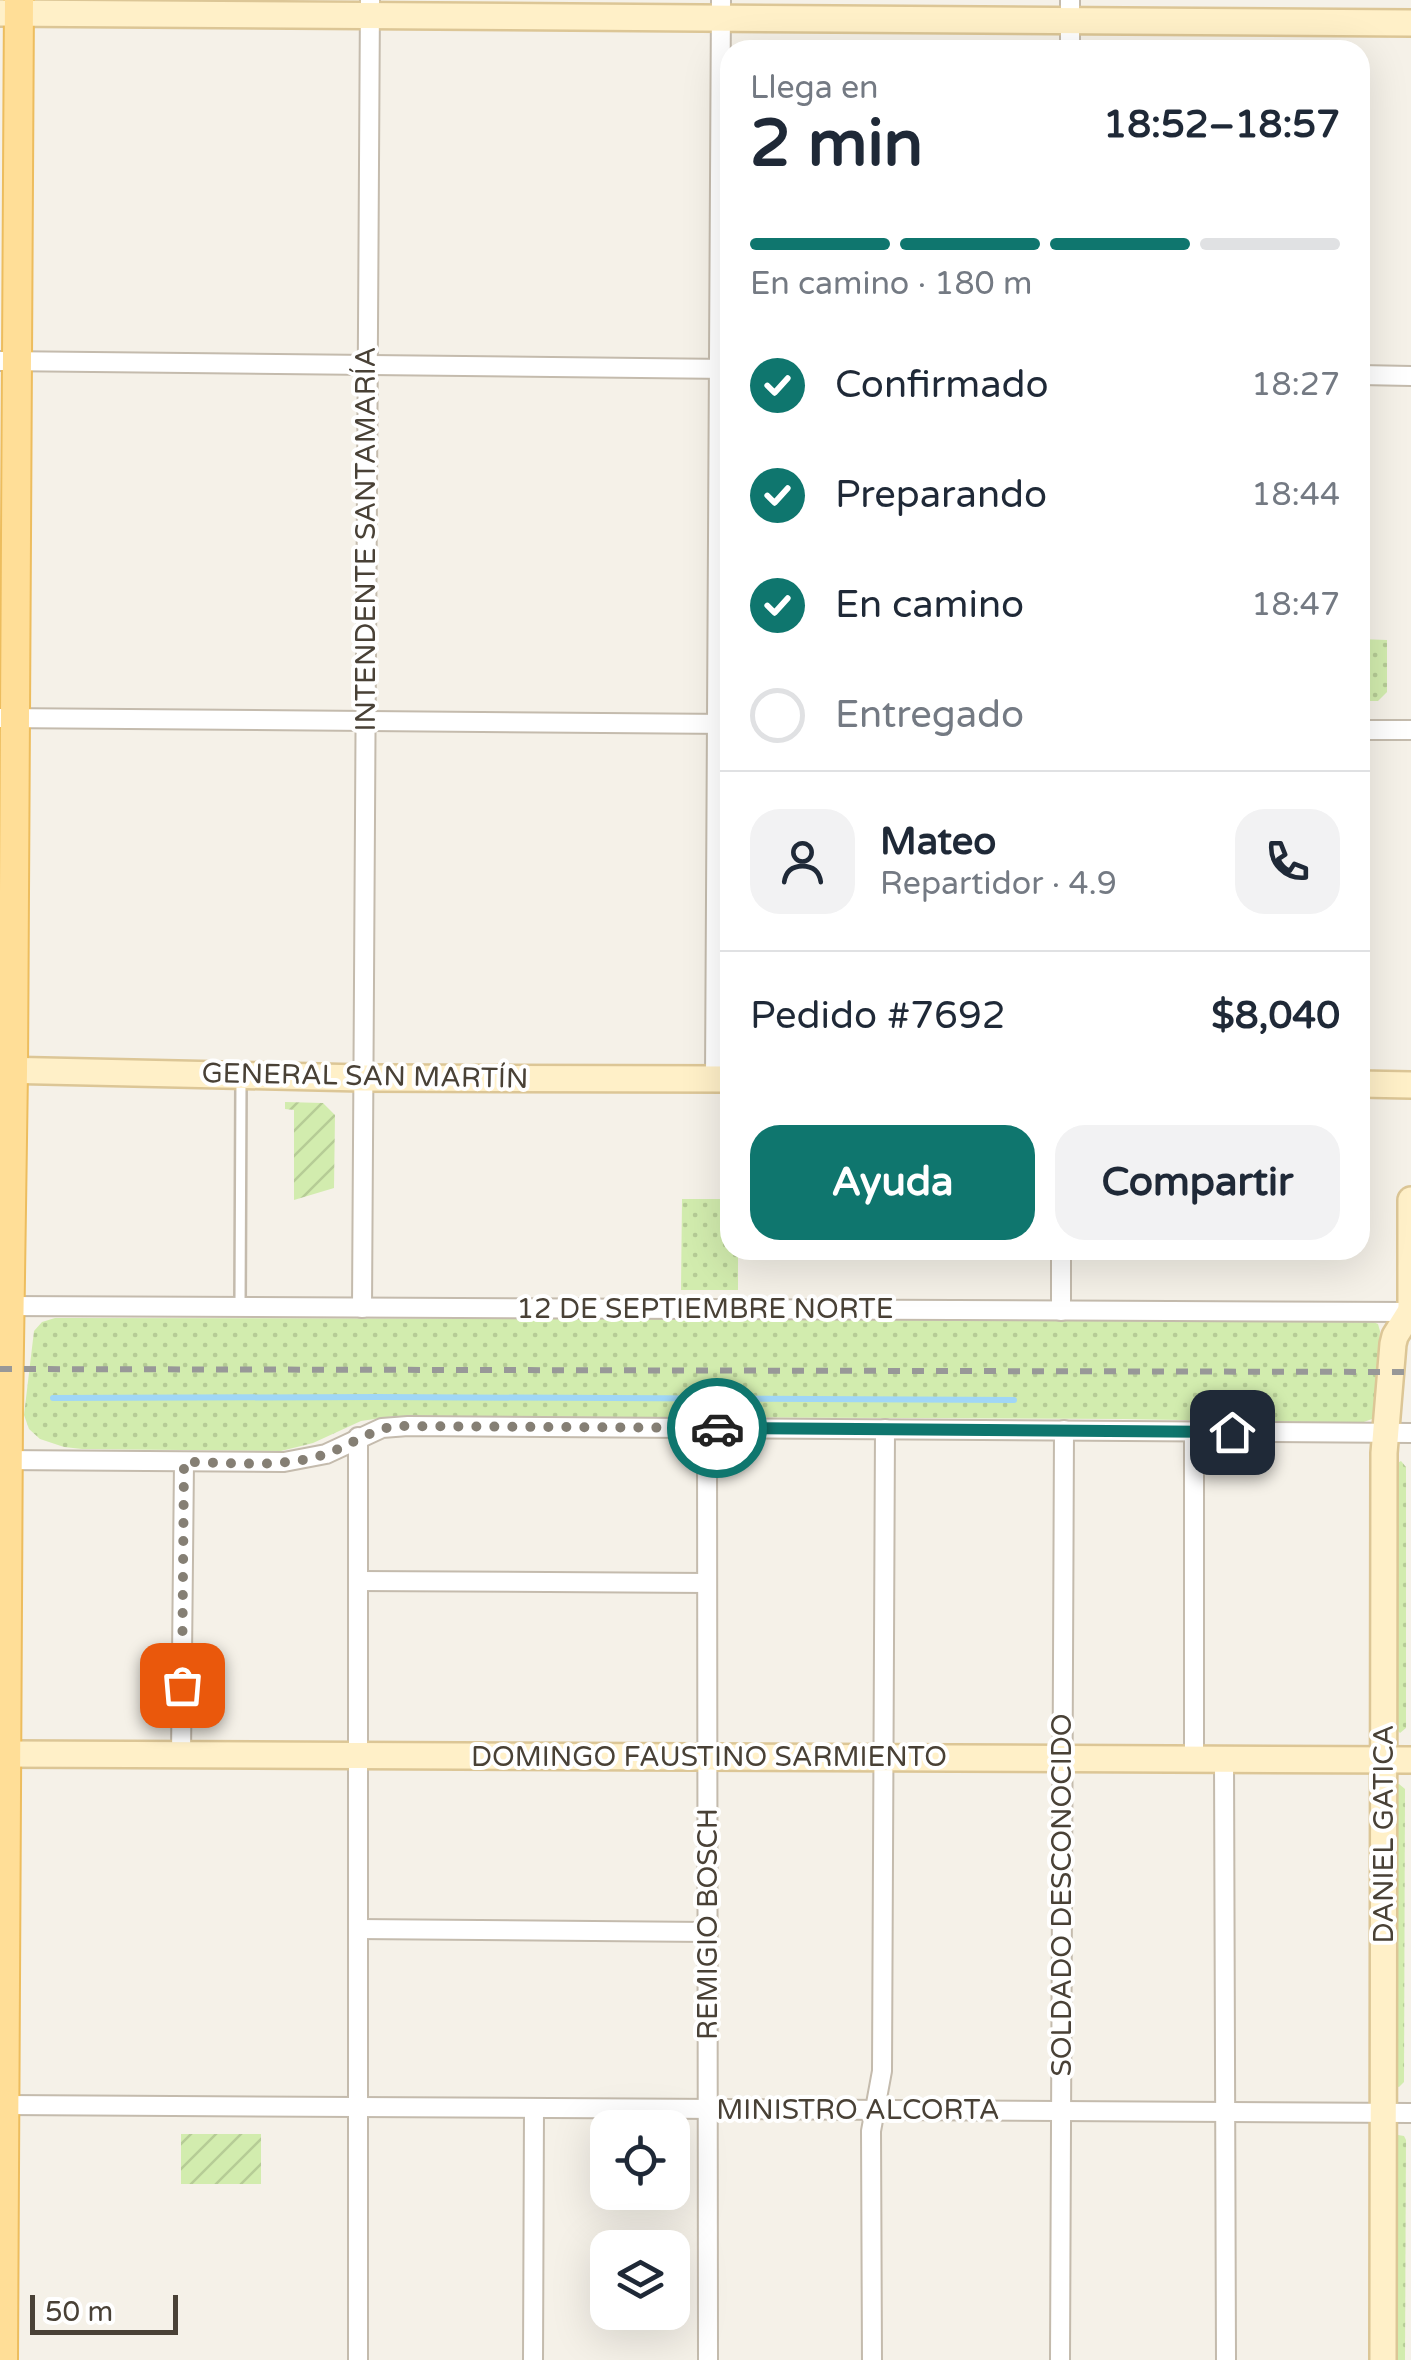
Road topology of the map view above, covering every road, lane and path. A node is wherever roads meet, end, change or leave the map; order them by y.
1 (370, 8) edge
2 (12, 9) edge
3 (721, 9) edge
4 (1070, 10) edge
5 (1411, 23) edge
6 (721, 40) edge
7 (1070, 40) edge
8 (9, 187) edge
9 (8, 361) edge
10 (367, 365) junction
11 (720, 369) edge
12 (1370, 375) edge
13 (1411, 376) edge
14 (8, 718) edge
15 (365, 722) junction
16 (720, 724) edge
17 (1370, 730) edge
18 (1411, 730) edge
19 (7, 1070) edge
20 (241, 1075) junction
21 (362, 1078) junction
22 (720, 1079) edge
23 (1370, 1084) edge
24 (1411, 1084) edge
25 (1411, 1200) edge
26 (1061, 1260) edge
27 (5, 1306) edge
28 (240, 1307) junction
29 (362, 1308) junction
30 (1061, 1311) junction
31 (1411, 1314) edge
32 (708, 1428) junction
33 (885, 1429) junction
34 (1064, 1430) junction
35 (1194, 1432) junction
36 (1398, 1433) edge
37 (358, 1437) junction
38 (4, 1460) edge
39 (184, 1462) junction
40 (358, 1581) junction
41 (708, 1583) junction
42 (4, 1633) edge
43 (6, 1754) junction
44 (182, 1755) junction
45 (358, 1755) junction
46 (708, 1757) junction
47 (883, 1758) junction
48 (1062, 1758) junction
49 (1194, 1759) junction
50 (1224, 1759) junction
51 (1384, 1760) junction
52 (1411, 1760) edge
53 (3, 1922) edge
54 (358, 1928) junction
55 (708, 1932) junction
56 (5, 2105) junction
57 (358, 2108) junction
58 (534, 2108) junction
59 (708, 2109) junction
60 (875, 2110) junction
61 (1061, 2111) junction
62 (1225, 2112) junction
63 (1383, 2113) junction
64 (1411, 2113) edge
65 (2, 2274) edge
66 (3, 2360) edge
67 (358, 2360) edge
68 (533, 2360) edge
69 (708, 2360) edge
70 (872, 2360) edge
71 (1060, 2360) edge
72 (1226, 2360) edge
73 (1383, 2360) edge

1 - 2 main road
1 - 3 main road
1 - 10 street, INTENDENTE SANTAMARÍA
2 - 8 main road
3 - 4 main road
3 - 6 street
4 - 5 main road
4 - 7 street
8 - 9 main road
9 - 10 street
9 - 14 main road
10 - 11 street
10 - 15 street, INTENDENTE SANTAMARÍA
12 - 13 street
14 - 15 street
14 - 19 main road
15 - 16 street
15 - 21 street, INTENDENTE SANTAMARÍA
17 - 18 street
19 - 20 main road, GENERAL SAN MARTÍN
19 - 27 main road
20 - 21 main road, GENERAL SAN MARTÍN
20 - 28 lane
21 - 22 main road, GENERAL SAN MARTÍN
21 - 29 street, INTENDENTE SANTAMARÍA
23 - 24 main road
25 - 31 main road, DANIEL GATICA
26 - 30 street
27 - 28 street, 12 DE SEPTIEMBRE NORTE
27 - 38 main road
28 - 29 street, 12 DE SEPTIEMBRE NORTE
29 - 30 street, 12 DE SEPTIEMBRE NORTE
30 - 31 street, 12 DE SEPTIEMBRE NORTE
31 - 36 main road, DANIEL GATICA
32 - 33 street
32 - 37 street
32 - 41 street, REMIGIO BOSCH
33 - 34 street
33 - 47 street
34 - 35 street
34 - 48 street, SOLDADO DESCONOCIDO
35 - 36 street
35 - 49 street
36 - 51 main road, DANIEL GATICA
37 - 39 street
37 - 40 street
38 - 39 street
38 - 42 main road
39 - 44 street
40 - 41 street
40 - 45 street
41 - 46 street, REMIGIO BOSCH
42 - 43 main road
43 - 44 main road, DOMINGO FAUSTINO SARMIENTO
43 - 53 main road
44 - 45 main road, DOMINGO FAUSTINO SARMIENTO
45 - 46 main road, DOMINGO FAUSTINO SARMIENTO
45 - 54 street
46 - 47 main road, DOMINGO FAUSTINO SARMIENTO
46 - 55 street, REMIGIO BOSCH
47 - 48 main road, DOMINGO FAUSTINO SARMIENTO
47 - 60 street
48 - 49 main road, DOMINGO FAUSTINO SARMIENTO
48 - 61 street, SOLDADO DESCONOCIDO
49 - 50 main road, DOMINGO FAUSTINO SARMIENTO
50 - 51 main road, DOMINGO FAUSTINO SARMIENTO
50 - 62 street
51 - 52 main road, DOMINGO FAUSTINO SARMIENTO
51 - 63 main road, DANIEL GATICA
53 - 56 main road
54 - 55 street
54 - 57 street
55 - 59 street, REMIGIO BOSCH
56 - 57 street, MINISTRO ALCORTA
56 - 65 main road
57 - 58 street, MINISTRO ALCORTA
57 - 67 street
58 - 59 street, MINISTRO ALCORTA
58 - 68 street
59 - 60 street, MINISTRO ALCORTA
59 - 69 street, REMIGIO BOSCH
60 - 61 street, MINISTRO ALCORTA
60 - 70 street
61 - 62 street, MINISTRO ALCORTA
61 - 71 street, SOLDADO DESCONOCIDO
62 - 63 street, MINISTRO ALCORTA
62 - 72 street
63 - 64 street, MINISTRO ALCORTA
63 - 73 main road, DANIEL GATICA
65 - 66 main road

